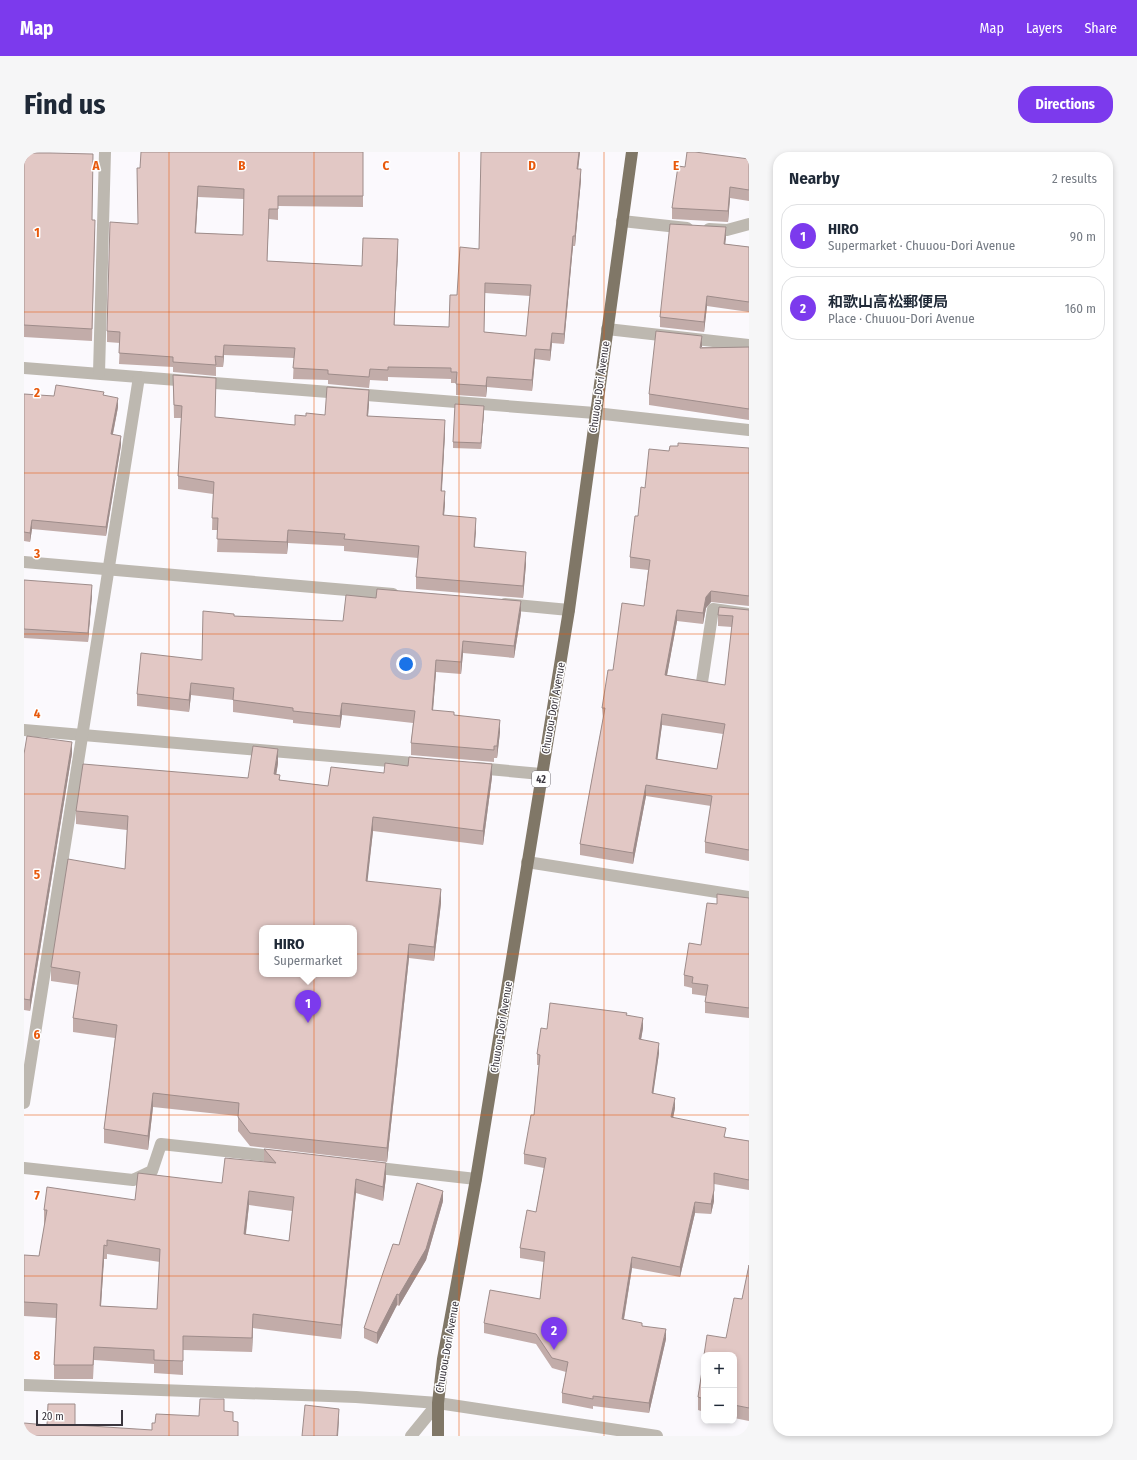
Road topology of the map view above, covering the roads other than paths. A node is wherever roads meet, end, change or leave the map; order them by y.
1 (104, 152) edge
2 (632, 152) edge
3 (622, 221) junction
4 (749, 224) edge
5 (607, 329) junction
6 (749, 345) edge
7 (24, 368) edge
8 (99, 373) junction
9 (139, 377) junction
10 (595, 413) junction
11 (749, 430) edge
12 (24, 562) edge
13 (108, 569) junction
14 (403, 595) edge
15 (490, 602) edge
16 (569, 610) junction
17 (749, 614) edge
18 (702, 682) edge
19 (24, 730) edge
20 (82, 735) junction
21 (435, 765) edge
22 (466, 767) edge
23 (541, 774) junction
24 (527, 862) junction
25 (749, 897) edge
26 (25, 1082) edge
27 (24, 1103) edge
28 (295, 1159) edge
29 (358, 1166) edge
30 (24, 1168) edge
31 (476, 1179) junction
32 (24, 1385) edge
33 (438, 1403) junction
34 (411, 1436) edge
35 (438, 1436) edge
36 (446, 1436) edge
37 (657, 1436) edge

1 - 8 street
2 - 3 highway, Chuuou-Dori Avenue / 42
3 - 4 street
3 - 5 highway, Chuuou-Dori Avenue / 42
5 - 6 street
5 - 10 highway, Chuuou-Dori Avenue / 42
7 - 8 street
8 - 9 street
9 - 10 street
9 - 13 street
10 - 11 street
10 - 16 highway, Chuuou-Dori Avenue / 42
12 - 13 street
13 - 14 street
13 - 20 street
15 - 16 street
16 - 23 highway, Chuuou-Dori Avenue / 42
17 - 18 street
19 - 20 street
20 - 21 street
20 - 26 street
22 - 23 street
23 - 24 highway, Chuuou-Dori Avenue / 42
24 - 25 street
24 - 31 highway, Chuuou-Dori Avenue / 42
26 - 27 street
28 - 30 street
29 - 31 street
31 - 33 highway, Chuuou-Dori Avenue / 42
32 - 33 street
33 - 34 street
33 - 35 highway, Chuuou-Dori Avenue / 42
33 - 36 highway, Chuuou-Dori Avenue / 42
33 - 37 street

